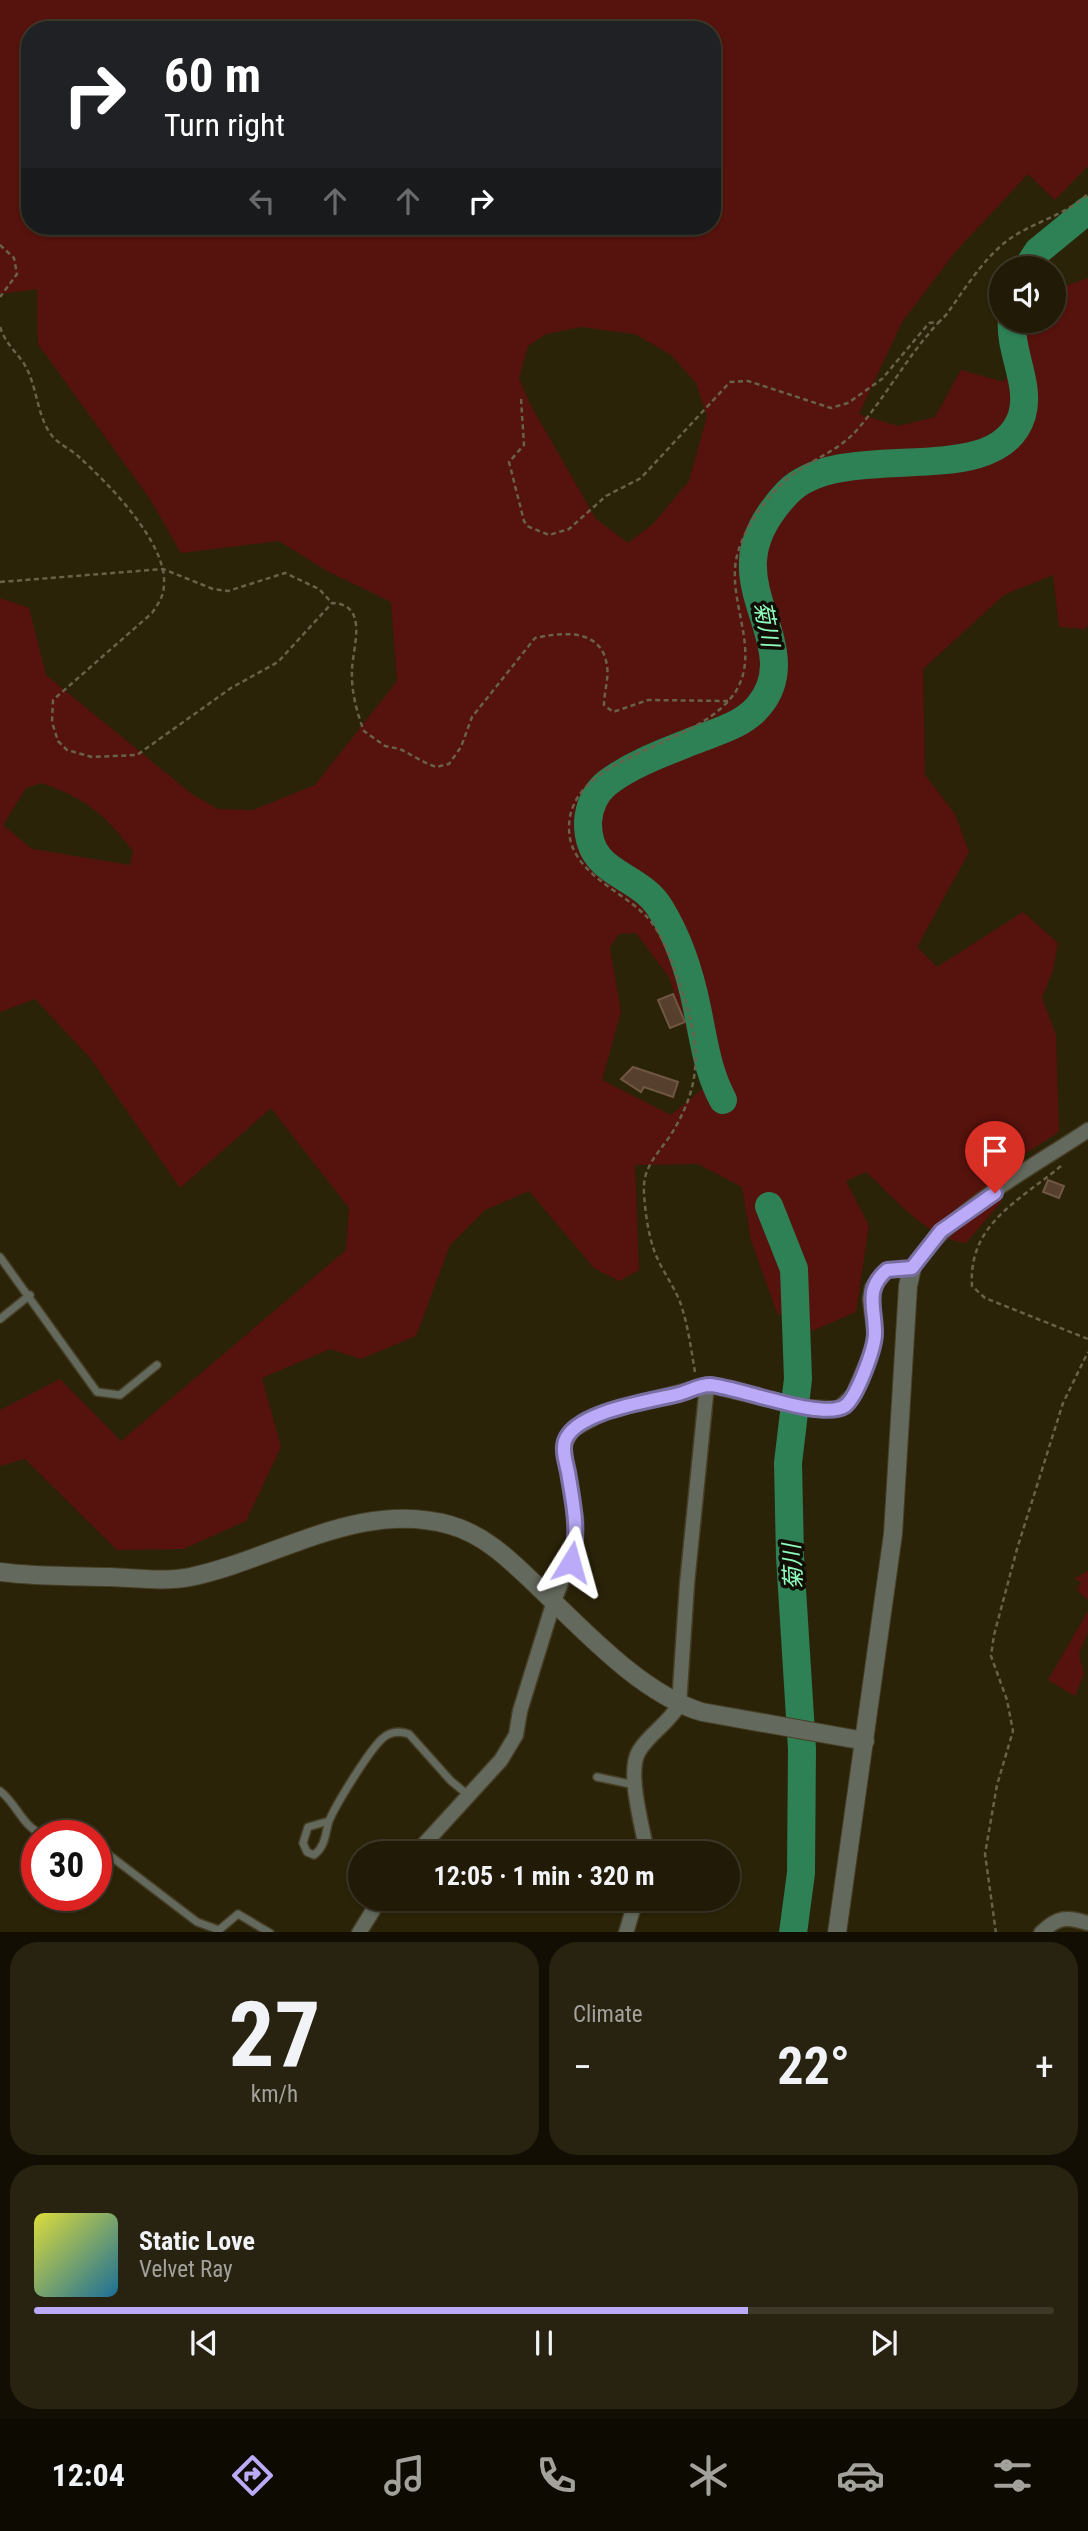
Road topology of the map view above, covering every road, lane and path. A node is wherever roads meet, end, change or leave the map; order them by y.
1 (1088, 194) edge
2 (0, 244) edge
3 (0, 296) edge
4 (939, 322) junction
5 (0, 327) edge
6 (522, 399) dead end
7 (163, 569) junction
8 (0, 582) edge
9 (332, 603) junction
10 (728, 701) junction
11 (1088, 1130) edge
12 (1063, 1164) dead end
13 (0, 1256) edge
14 (912, 1268) junction
15 (30, 1295) junction
16 (0, 1319) edge
17 (1088, 1339) edge
18 (1088, 1352) edge
19 (157, 1365) dead end
20 (703, 1386) junction
21 (0, 1572) edge
22 (554, 1601) junction
23 (679, 1705) junction
24 (865, 1741) junction
25 (597, 1777) dead end
26 (636, 1785) junction
27 (0, 1790) edge
28 (468, 1795) junction
29 (21, 1820) edge
30 (329, 1821) junction
31 (427, 1841) edge
32 (646, 1841) edge
33 (112, 1857) edge
34 (373, 1911) edge
35 (632, 1911) edge
36 (1086, 1926) edge
37 (268, 1932) edge
38 (360, 1932) edge
39 (626, 1932) edge
40 (837, 1932) edge
41 (996, 1932) edge
42 (1042, 1932) edge

1 - 4 path
2 - 3 path
4 - 6 path
4 - 10 path
5 - 7 path
7 - 8 path
7 - 9 path
7 - 9 path
9 - 10 path
10 - 20 path
11 - 14 street
12 - 17 path
13 - 15 lane
14 - 20 street
14 - 24 street
15 - 16 lane
15 - 19 lane
18 - 41 path
20 - 22 street
20 - 23 street
21 - 22 street
22 - 23 street
22 - 28 street
23 - 24 street
23 - 26 street
24 - 40 street
25 - 26 lane
26 - 32 street
27 - 29 lane
28 - 30 lane
28 - 31 street
30 - 30 lane
33 - 37 lane
34 - 38 street
35 - 39 street
36 - 42 street

